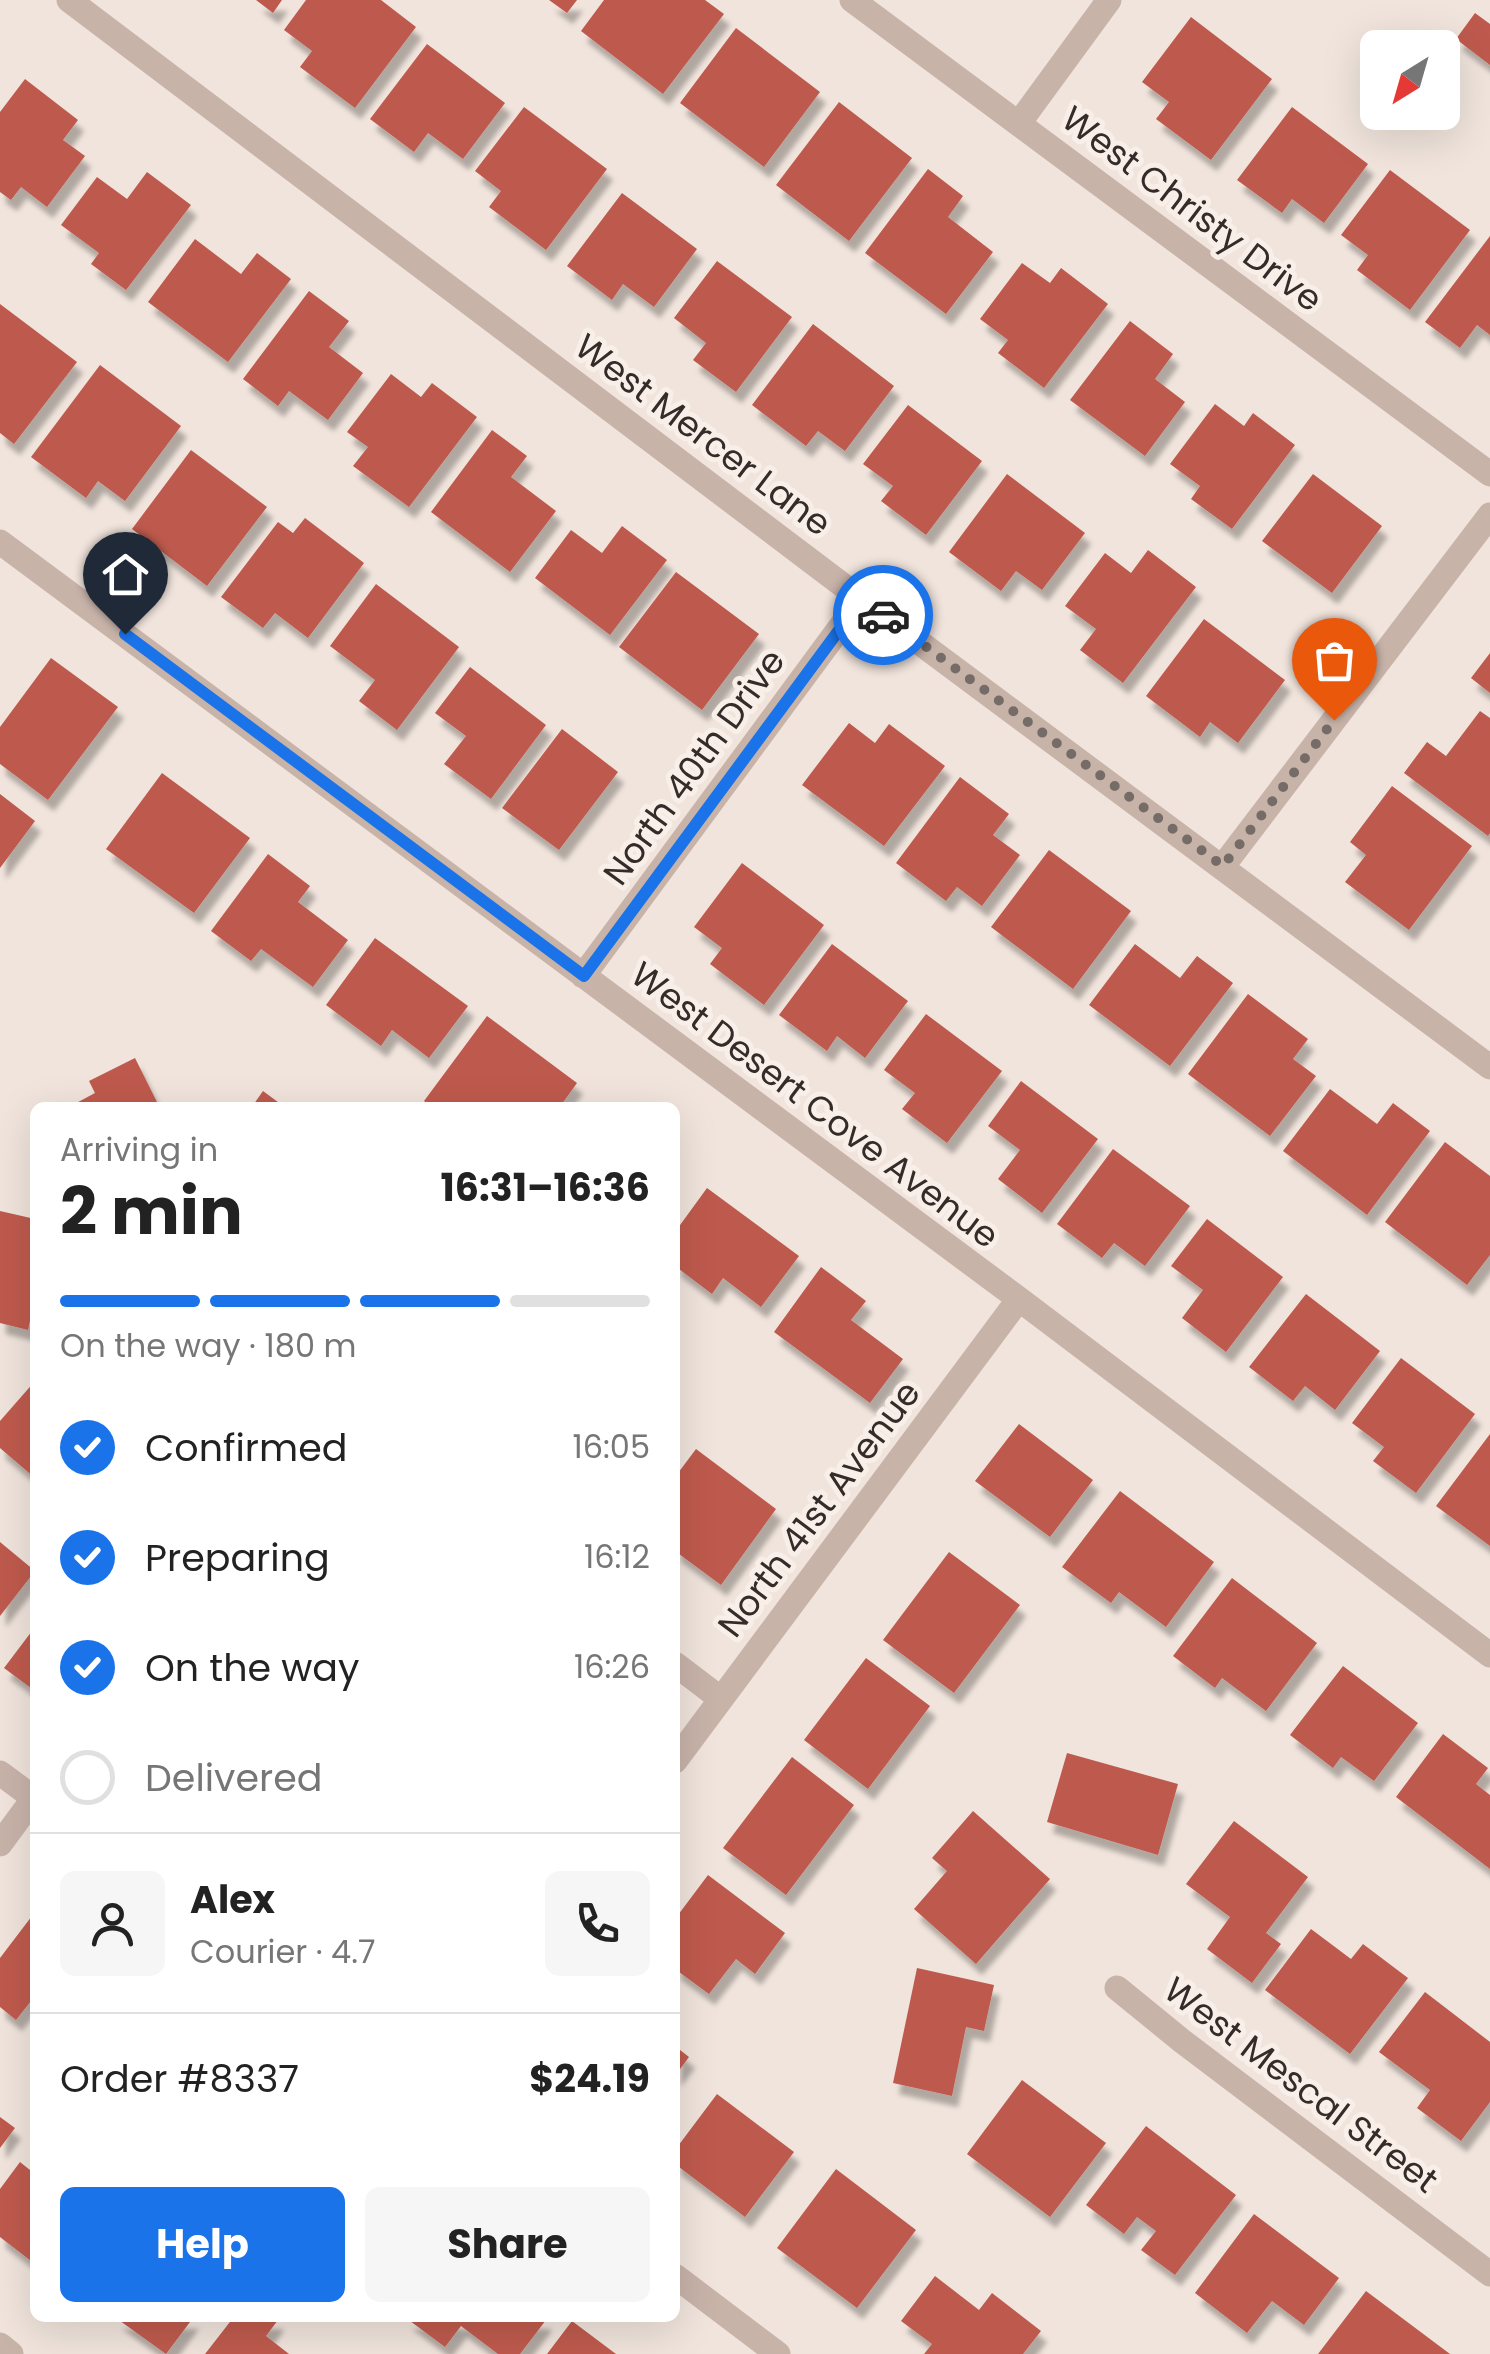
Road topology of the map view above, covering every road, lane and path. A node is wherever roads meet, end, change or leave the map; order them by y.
1 (68, 0) edge
2 (852, 0) edge
3 (1110, 0) edge
4 (1018, 123) junction
5 (1490, 474) edge
6 (1490, 515) edge
7 (3, 552) edge
8 (862, 599) junction
9 (1223, 866) junction
10 (584, 976) junction
11 (1490, 1067) edge
12 (1018, 1299) junction
13 (1490, 1655) edge
14 (680, 1668) edge
15 (722, 1699) junction
16 (680, 1755) edge
17 (0, 1773) edge
18 (30, 1795) edge
19 (30, 1803) edge
20 (0, 1844) edge
21 (1117, 1988) dead end
22 (1490, 2274) edge
23 (680, 2280) edge
24 (0, 2346) edge
25 (12, 2354) edge
26 (778, 2354) edge

1 - 8 street, West Mercer Lane
2 - 4 street, West Christy Drive
3 - 4 street
4 - 5 street, West Christy Drive
6 - 9 street
7 - 10 street, West Desert Cove Avenue
8 - 9 street, West Mercer Lane
8 - 10 street, North 40th Drive
9 - 11 street, West Mercer Lane
10 - 12 street, West Desert Cove Avenue
12 - 13 street, West Desert Cove Avenue
12 - 15 street, North 41st Avenue
14 - 15 street
15 - 16 street, North 41st Avenue
17 - 18 street
19 - 20 street
21 - 22 street, West Mescal Street
23 - 26 street
24 - 25 street

